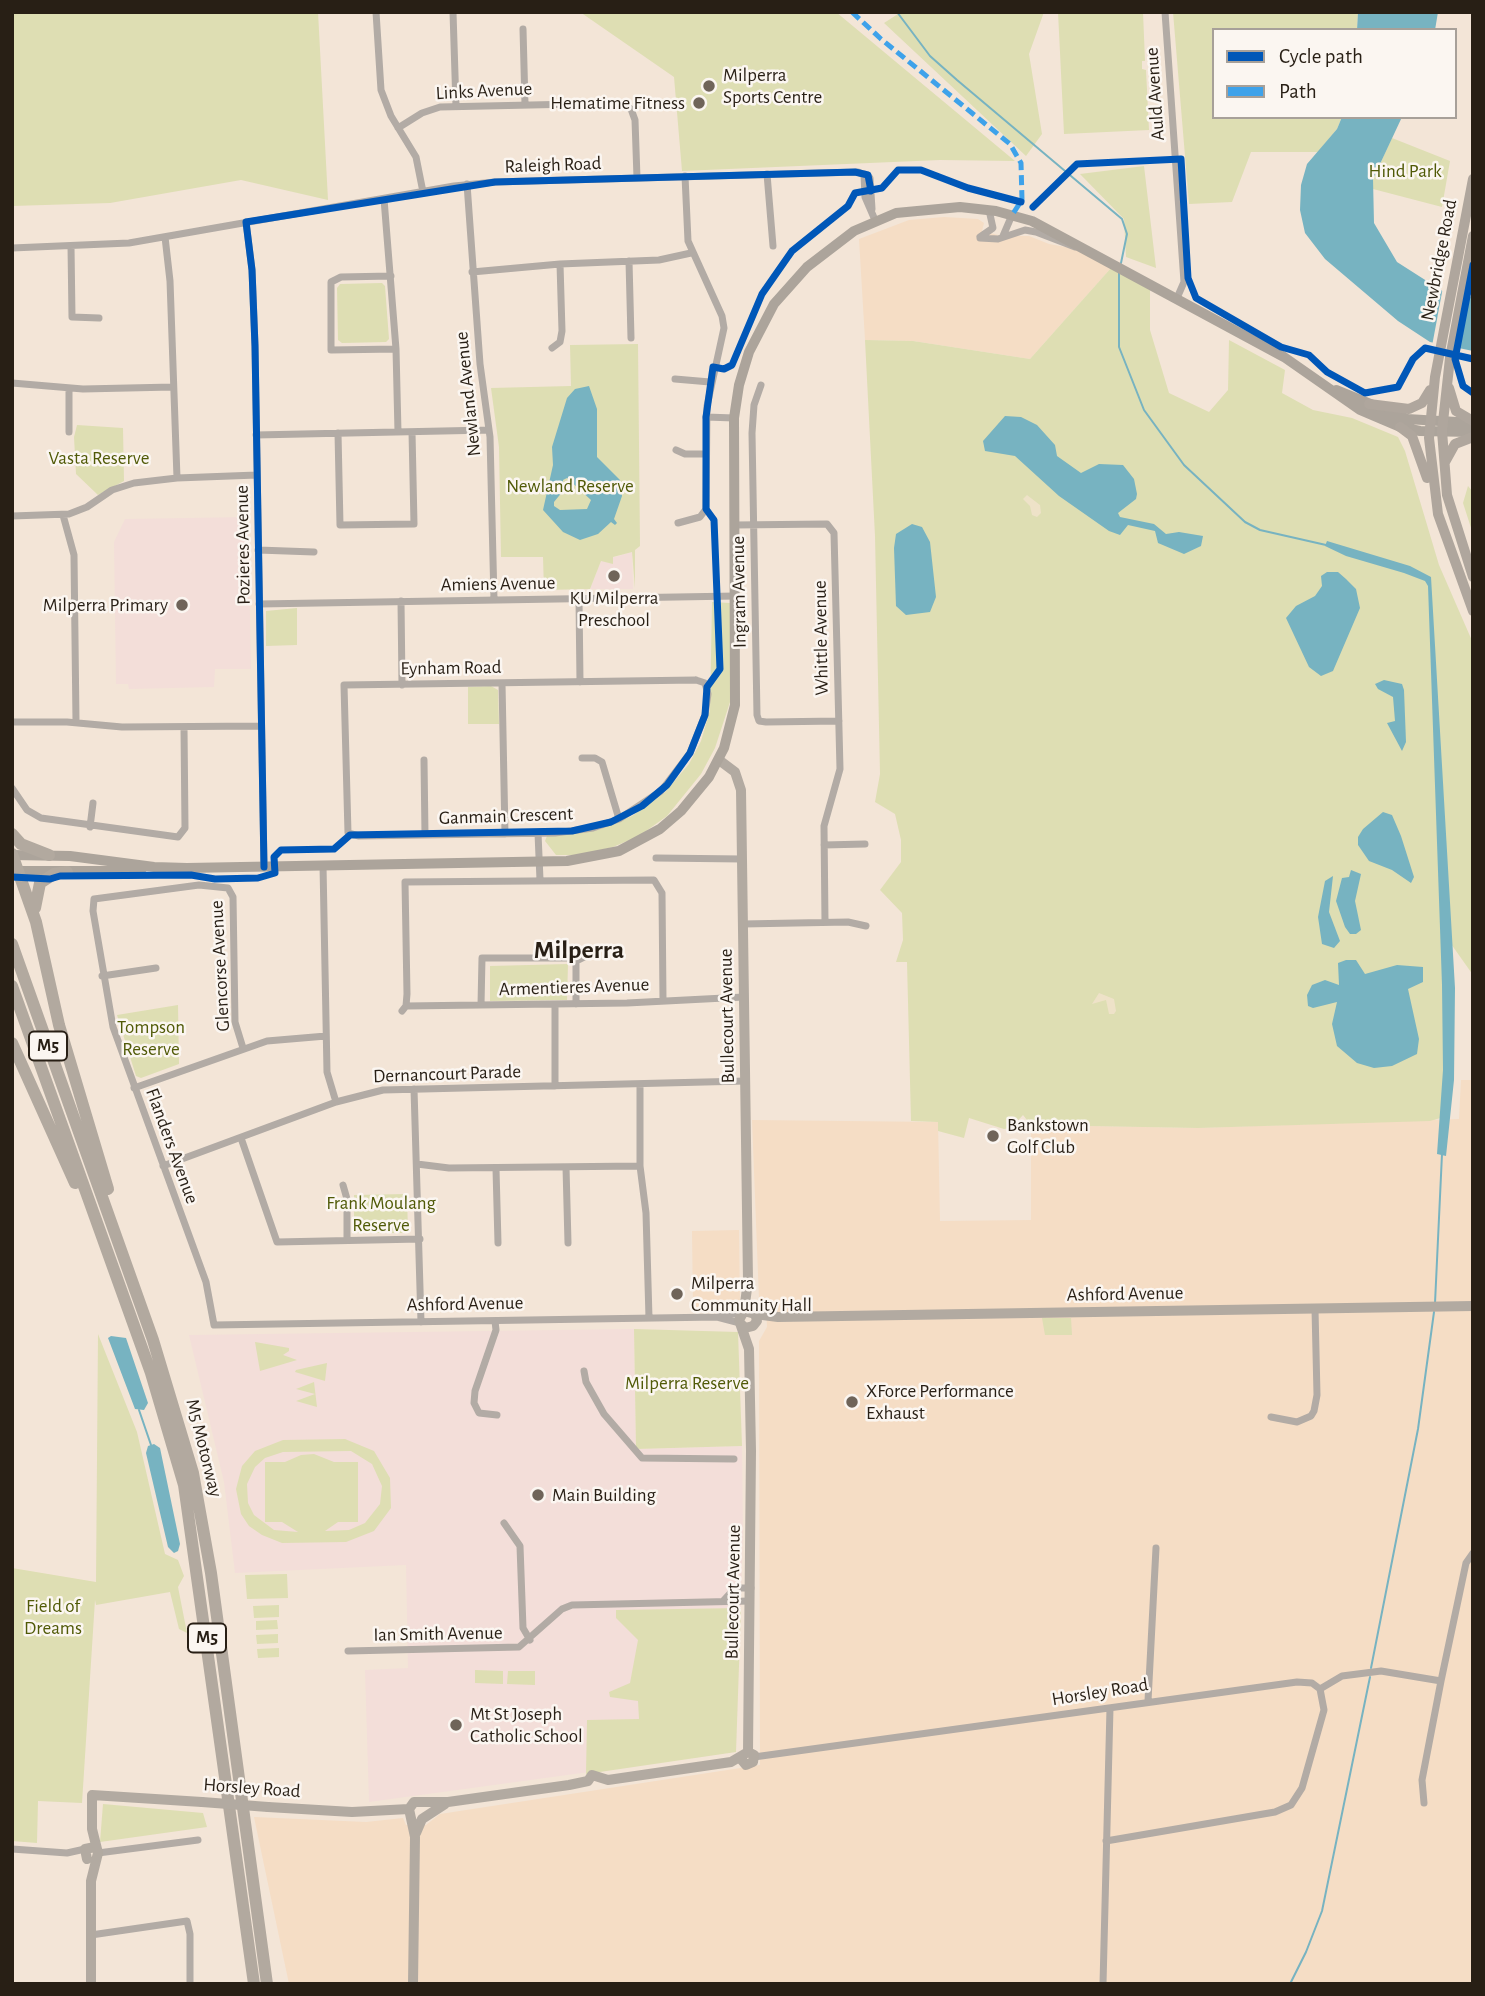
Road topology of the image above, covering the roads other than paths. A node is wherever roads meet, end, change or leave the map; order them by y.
1 (376, 12) edge
2 (453, 12) edge
3 (1165, 12) edge
4 (523, 30) dead end
5 (525, 104) junction
6 (456, 106) junction
7 (398, 128) junction
8 (768, 174) junction
9 (685, 176) junction
10 (637, 178) junction
11 (1473, 180) edge
12 (467, 184) junction
13 (423, 192) junction
14 (1471, 194) edge
15 (384, 198) junction
16 (989, 210) junction
17 (873, 215) junction
18 (1012, 215) junction
19 (246, 222) junction
20 (1473, 236) edge
21 (164, 237) junction
22 (1002, 237) junction
23 (71, 246) junction
24 (773, 246) dead end
25 (12, 248) edge
26 (1093, 252) junction
27 (691, 253) junction
28 (629, 261) junction
29 (560, 264) junction
30 (1460, 271) junction
31 (472, 272) junction
32 (391, 276) junction
33 (1177, 298) junction
34 (99, 318) dead end
35 (631, 338) dead end
36 (552, 348) dead end
37 (396, 349) junction
38 (1444, 357) junction
39 (1435, 377) junction
40 (675, 379) dead end
41 (710, 382) junction
42 (1447, 382) junction
43 (12, 383) edge
44 (761, 385) dead end
45 (173, 387) junction
46 (1330, 387) junction
47 (69, 388) junction
48 (1369, 404) junction
49 (706, 417) junction
50 (734, 418) junction
51 (1473, 422) edge
52 (1400, 427) junction
53 (1429, 427) junction
54 (1442, 427) junction
55 (489, 430) junction
56 (69, 432) dead end
57 (398, 432) junction
58 (412, 432) junction
59 (338, 433) junction
60 (256, 435) junction
61 (1473, 435) edge
62 (676, 450) dead end
63 (706, 454) junction
64 (1444, 465) junction
65 (257, 475) junction
66 (177, 478) junction
67 (1438, 514) junction
68 (64, 515) junction
69 (12, 516) edge
70 (678, 523) dead end
71 (735, 525) junction
72 (754, 525) junction
73 (258, 550) junction
74 (314, 552) dead end
75 (1473, 577) edge
76 (737, 596) junction
77 (579, 599) junction
78 (494, 600) junction
79 (401, 601) junction
80 (259, 604) junction
81 (1473, 611) edge
82 (580, 682) junction
83 (502, 683) junction
84 (402, 685) junction
85 (707, 687) joint
86 (839, 721) junction
87 (12, 722) edge
88 (76, 722) junction
89 (261, 726) junction
90 (184, 727) junction
91 (582, 758) dead end
92 (424, 760) dead end
93 (719, 760) junction
94 (12, 788) edge
95 (93, 803) dead end
96 (619, 819) junction
97 (90, 827) junction
98 (538, 833) junction
99 (12, 834) edge
100 (505, 834) junction
101 (350, 835) joint
102 (425, 835) junction
103 (865, 844) dead end
104 (824, 845) junction
105 (12, 855) edge
106 (49, 855) junction
107 (656, 858) dead end
108 (741, 859) junction
109 (539, 862) junction
110 (323, 865) junction
111 (154, 867) junction
112 (264, 867) junction
113 (15, 871) edge
114 (67, 872) junction
115 (540, 880) junction
116 (99, 897) joint
117 (36, 922) junction
118 (825, 922) junction
119 (743, 923) junction
120 (866, 926) dead end
121 (12, 944) edge
122 (586, 956) dead end
123 (576, 961) junction
124 (156, 968) dead end
125 (102, 976) junction
126 (12, 986) edge
127 (744, 996) junction
128 (663, 1000) junction
129 (555, 1004) junction
130 (576, 1004) junction
131 (481, 1005) junction
132 (326, 1036) junction
133 (12, 1044) edge
134 (243, 1048) junction
135 (745, 1081) junction
136 (639, 1085) junction
137 (555, 1086) junction
138 (134, 1088) junction
139 (414, 1089) junction
140 (336, 1102) junction
141 (241, 1138) junction
142 (417, 1164) junction
143 (163, 1166) junction
144 (640, 1166) junction
145 (566, 1167) junction
146 (496, 1169) junction
147 (343, 1185) dead end
148 (420, 1239) junction
149 (347, 1240) junction
150 (568, 1242) dead end
151 (498, 1243) dead end
152 (125, 1299) junction
153 (1473, 1306) edge
154 (1315, 1309) junction
155 (751, 1316) junction
156 (716, 1317) junction
157 (649, 1318) junction
158 (495, 1321) junction
159 (421, 1322) junction
160 (740, 1324) junction
161 (214, 1325) joint
162 (153, 1340) junction
163 (749, 1349) junction
164 (584, 1371) dead end
165 (497, 1415) dead end
166 (1271, 1417) dead end
167 (734, 1459) dead end
168 (505, 1523) dead end
169 (1156, 1548) dead end
170 (1473, 1553) edge
171 (751, 1588) junction
172 (723, 1601) junction
173 (750, 1601) junction
174 (530, 1640) junction
175 (348, 1651) dead end
176 (1441, 1681) junction
177 (1320, 1689) junction
178 (1148, 1701) junction
179 (1110, 1708) junction
180 (748, 1756) junction
181 (118, 1797) junction
182 (447, 1803) junction
183 (1424, 1803) dead end
184 (417, 1812) junction
185 (92, 1816) junction
186 (198, 1840) dead end
187 (1106, 1842) junction
188 (12, 1849) edge
189 (91, 1853) junction
190 (91, 1936) junction
191 (91, 1984) edge
192 (190, 1984) edge
193 (254, 1984) edge
194 (267, 1984) edge
195 (413, 1984) edge
196 (1103, 1984) edge

1 - 7 street
2 - 6 street
3 - 33 street, Auld Avenue
4 - 5 street
5 - 6 street, Links Avenue
5 - 10 street, Links Avenue
6 - 7 street, Links Avenue
7 - 13 street
8 - 9 street, Raleigh Road
8 - 17 street, Raleigh Road
8 - 24 street
9 - 10 street, Raleigh Road
9 - 27 street
10 - 12 street, Raleigh Road
11 - 14 highway, Newbridge Road
12 - 13 street, Raleigh Road
12 - 31 street, Newland Avenue
13 - 15 street, Raleigh Road
14 - 30 highway, Newbridge Road
15 - 19 street, Raleigh Road
15 - 32 street
16 - 17 main road
16 - 18 main road
16 - 22 street
17 - 50 main road
18 - 22 street
18 - 26 main road
19 - 21 street, Raleigh Road
19 - 60 street, Pozieres Avenue
20 - 30 highway, Newbridge Road
21 - 23 street, Raleigh Road
21 - 45 street
22 - 26 street
23 - 25 street, Raleigh Road
23 - 34 street
26 - 33 main road
27 - 28 street
27 - 41 street
28 - 29 street
28 - 35 street
29 - 31 street
29 - 36 street
30 - 38 highway, Newbridge Road
31 - 55 street, Newland Avenue
32 - 37 street
32 - 37 street
33 - 46 main road
37 - 57 street
38 - 39 highway, Newbridge Road
38 - 42 highway, Newbridge Road
39 - 48 highway
39 - 53 highway, Newbridge Road
40 - 41 street
41 - 49 street
42 - 51 highway
42 - 54 highway, Newbridge Road
43 - 47 street
44 - 72 street, Ingram Avenue
45 - 47 street
45 - 66 street
46 - 48 main road
46 - 52 main road
47 - 56 street
48 - 53 main road
49 - 50 street
49 - 63 street
50 - 71 main road
51 - 54 main road
52 - 53 main road
52 - 67 highway
53 - 54 main road
53 - 67 highway, Newbridge Road
54 - 61 main road
54 - 64 highway, Newbridge Road
55 - 58 street
55 - 78 street, Newland Avenue
57 - 58 street
57 - 59 street
58 - 59 street
59 - 60 street
60 - 65 street, Pozieres Avenue
61 - 64 highway
62 - 63 street
63 - 70 street
64 - 75 highway, Newbridge Road
65 - 66 street
65 - 73 street, Pozieres Avenue
66 - 68 street
67 - 81 highway
68 - 69 street
68 - 88 street
71 - 72 street, Whittle Avenue
71 - 76 main road
72 - 86 street, Whittle Avenue
72 - 86 street, Ingram Avenue
73 - 74 street
73 - 80 street, Pozieres Avenue
76 - 77 street, Amiens Avenue
76 - 93 main road
77 - 78 street, Amiens Avenue
77 - 82 street
78 - 79 street, Amiens Avenue
79 - 80 street, Amiens Avenue
79 - 84 street
80 - 89 street, Pozieres Avenue
82 - 83 street, Eynham Road
82 - 85 street, Eynham Road
83 - 84 street, Eynham Road
83 - 100 street
84 - 101 street, Eynham Road
85 - 96 street, Ganmain Crescent
86 - 104 street, Whittle Avenue
87 - 88 street
88 - 90 street
89 - 90 street
89 - 112 street, Pozieres Avenue
90 - 97 street
91 - 96 street
92 - 102 street
93 - 108 main road, Bullecourt Avenue
93 - 109 main road
94 - 97 street
95 - 97 street
96 - 98 street, Ganmain Crescent
98 - 100 street, Ganmain Crescent
98 - 109 street, Ganmain Crescent
99 - 106 highway
100 - 102 street, Ganmain Crescent
101 - 102 street, Ganmain Crescent
103 - 104 street
104 - 118 street, Whittle Avenue
105 - 106 main road
105 - 113 highway
106 - 111 main road
107 - 108 street
108 - 119 main road, Bullecourt Avenue
109 - 110 main road
109 - 115 street, Ganmain Crescent
110 - 112 main road
110 - 132 street
111 - 112 main road
111 - 114 main road
113 - 114 main road
113 - 117 highway
114 - 117 highway
115 - 128 street
115 - 131 street, Armentieres Avenue
116 - 125 street, Flanders Avenue
116 - 134 street, Glencorse Avenue
117 - 162 highway
118 - 119 street
118 - 120 street
119 - 127 main road, Bullecourt Avenue
121 - 162 highway, M5 Motorway / M5
122 - 123 street
123 - 130 street
123 - 131 street
124 - 125 street
125 - 138 street, Flanders Avenue
126 - 152 highway, M5 Motorway / M5
127 - 128 street, Armentieres Avenue
127 - 135 main road, Bullecourt Avenue
128 - 130 street, Armentieres Avenue
129 - 130 street, Armentieres Avenue
129 - 131 street, Armentieres Avenue
129 - 137 street
132 - 134 street
132 - 140 street
133 - 152 highway
134 - 138 street
135 - 136 street, Dernancourt Parade
135 - 155 main road, Bullecourt Avenue
136 - 137 street, Dernancourt Parade
136 - 144 street
137 - 139 street, Dernancourt Parade
138 - 143 street, Flanders Avenue
139 - 140 street, Dernancourt Parade
139 - 142 street
140 - 141 street, Dernancourt Parade
141 - 143 street, Dernancourt Parade
141 - 149 street
142 - 146 street
142 - 148 street
143 - 161 street, Flanders Avenue
144 - 145 street
144 - 157 street
145 - 146 street
145 - 150 street
146 - 151 street
147 - 149 street
148 - 149 street
148 - 159 street
152 - 193 highway, M5 Motorway / M5
153 - 154 main road, Ashford Avenue
154 - 155 main road, Ashford Avenue
154 - 166 street
155 - 156 street, Ashford Avenue
155 - 160 main road
155 - 163 main road, Bullecourt Avenue
156 - 157 street, Ashford Avenue
156 - 160 street, Ashford Avenue
157 - 158 street, Ashford Avenue
158 - 159 street, Ashford Avenue
158 - 165 street
159 - 161 street, Ashford Avenue
160 - 163 main road, Bullecourt Avenue
162 - 194 highway, M5 Motorway / M5
163 - 171 main road, Bullecourt Avenue
164 - 167 street
168 - 174 street
169 - 178 street
170 - 176 street
171 - 172 street, Ian Smith Avenue
171 - 173 main road, Bullecourt Avenue
172 - 173 street, Ian Smith Avenue
172 - 174 street, Ian Smith Avenue
173 - 180 main road, Bullecourt Avenue
174 - 175 street, Ian Smith Avenue
176 - 177 street
176 - 183 street
177 - 178 street, Horsley Road
177 - 187 street
178 - 179 street, Horsley Road
179 - 180 street, Horsley Road
179 - 187 street
180 - 182 main road, Horsley Road
181 - 184 main road, Horsley Road, bridge
181 - 185 main road
181 - 185 main road, Horsley Road
182 - 184 main road, Horsley Road
182 - 184 main road
184 - 195 main road
185 - 189 main road
186 - 189 street
187 - 196 street
188 - 189 street
189 - 190 main road
190 - 191 main road
190 - 192 street

